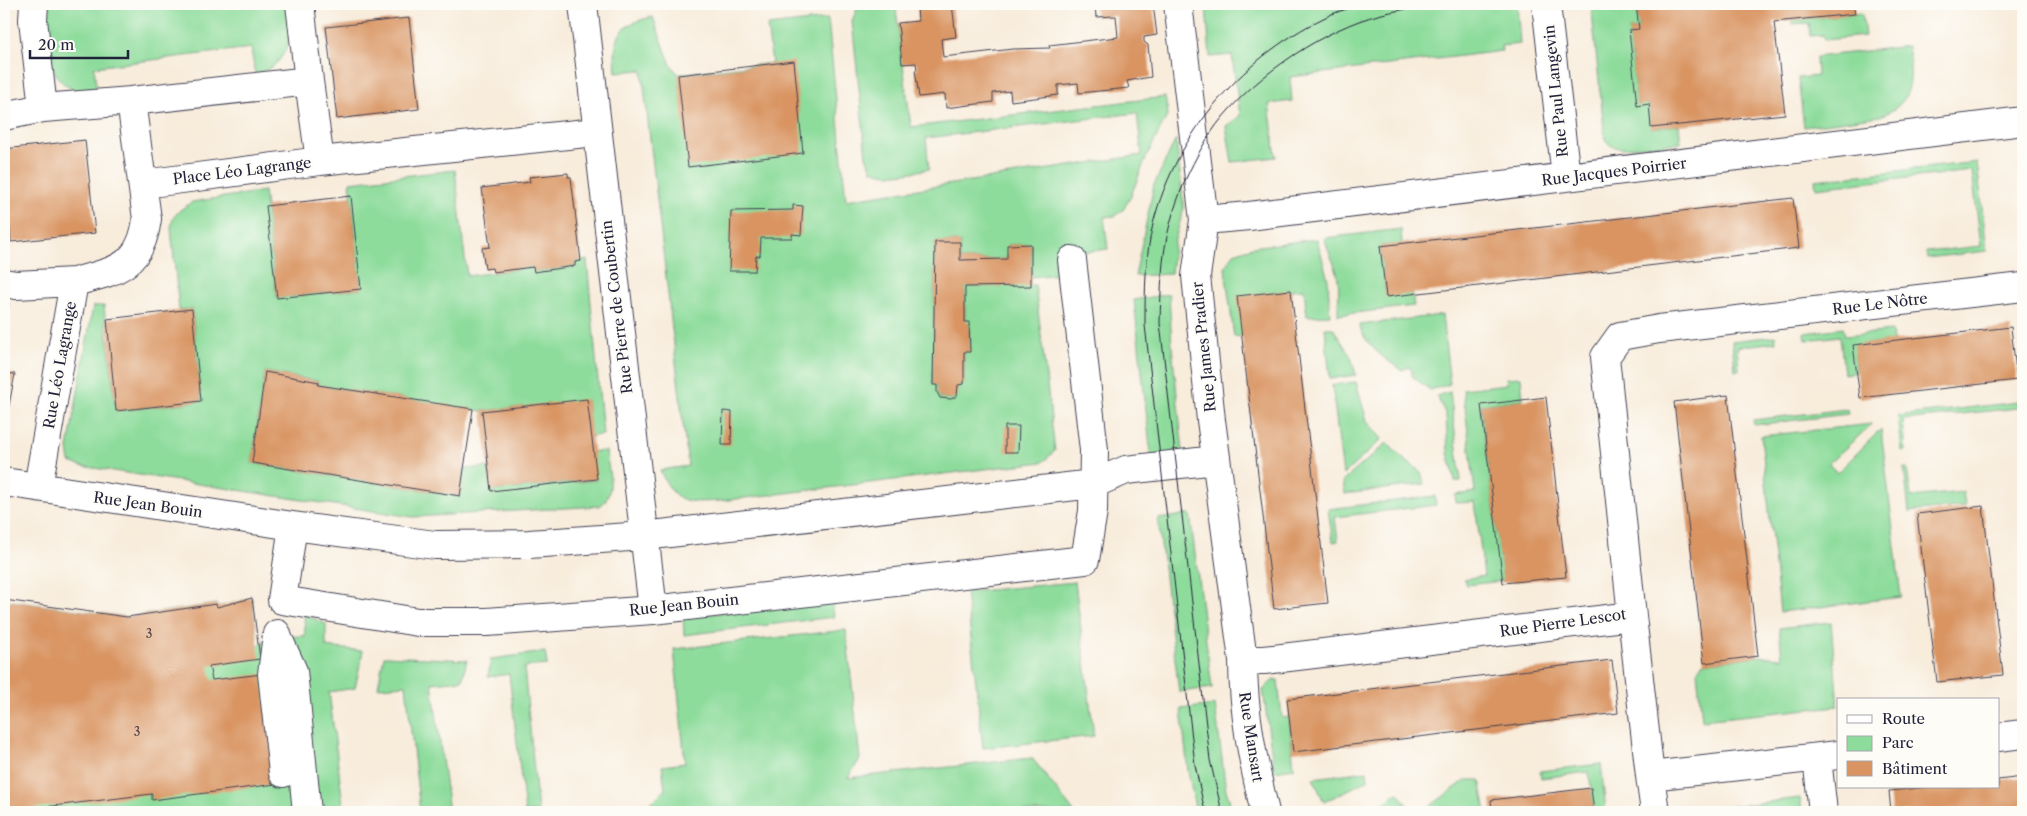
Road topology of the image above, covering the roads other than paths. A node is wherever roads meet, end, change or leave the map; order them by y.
1 (34, 4) edge
2 (300, 4) edge
3 (583, 4) edge
4 (587, 4) edge
5 (1178, 4) edge
6 (1546, 4) edge
7 (308, 81) junction
8 (131, 101) junction
9 (43, 108) junction
10 (4, 116) edge
11 (2023, 122) edge
12 (596, 132) junction
13 (320, 161) junction
14 (1566, 177) junction
15 (143, 184) junction
16 (1204, 220) junction
17 (1072, 260) dead end
18 (74, 282) junction
19 (4, 283) edge
20 (2023, 287) edge
21 (1738, 320) joint
22 (1216, 460) junction
23 (4, 482) edge
24 (1093, 484) junction
25 (38, 487) junction
26 (293, 526) junction
27 (644, 536) junction
28 (282, 600) junction
29 (653, 610) junction
30 (1632, 616) junction
31 (277, 636) junction
32 (1243, 660) junction
33 (2023, 734) edge
34 (2000, 737) edge
35 (1828, 756) edge
36 (283, 773) dead end
37 (1650, 776) junction
38 (307, 812) edge
39 (1265, 812) edge
40 (1655, 812) edge
41 (1823, 812) edge

1 - 9 street
2 - 7 street, Place Léo Lagrange
3 - 4 street
3 - 12 street, Rue Pierre de Coubertin
5 - 16 street, Rue James Pradier
6 - 14 street, Rue Paul Langevin
7 - 8 street
7 - 13 street, Place Léo Lagrange
8 - 9 street
8 - 15 street
9 - 10 street
11 - 14 street, Rue Jacques Poirrier
12 - 13 street
12 - 27 street, Rue Pierre de Coubertin
13 - 15 street, Place Léo Lagrange
14 - 16 street, Rue Jacques Poirrier
15 - 18 street
16 - 22 street, Rue James Pradier
17 - 24 street
18 - 19 street, Rue Léo Lagrange
18 - 25 street, Rue Léo Lagrange
20 - 21 street, Rue Le Nôtre
21 - 30 street, Rue Pierre Lescot
22 - 24 street, Rue Jean Bouin
22 - 32 street, Rue James Pradier
23 - 25 street, Rue Jean Bouin
24 - 27 street, Rue Jean Bouin
24 - 29 street, Rue Jean Bouin
25 - 26 street, Rue Jean Bouin
26 - 27 street, Rue Jean Bouin
26 - 28 street
27 - 29 street, Rue Pierre de Coubertin
28 - 29 street, Rue Jean Bouin
28 - 31 street
30 - 32 street, Rue Pierre Lescot
30 - 37 street
31 - 36 street
31 - 38 street
32 - 39 street, Rue Mansart
33 - 34 street
35 - 37 street
35 - 41 street
37 - 40 street

